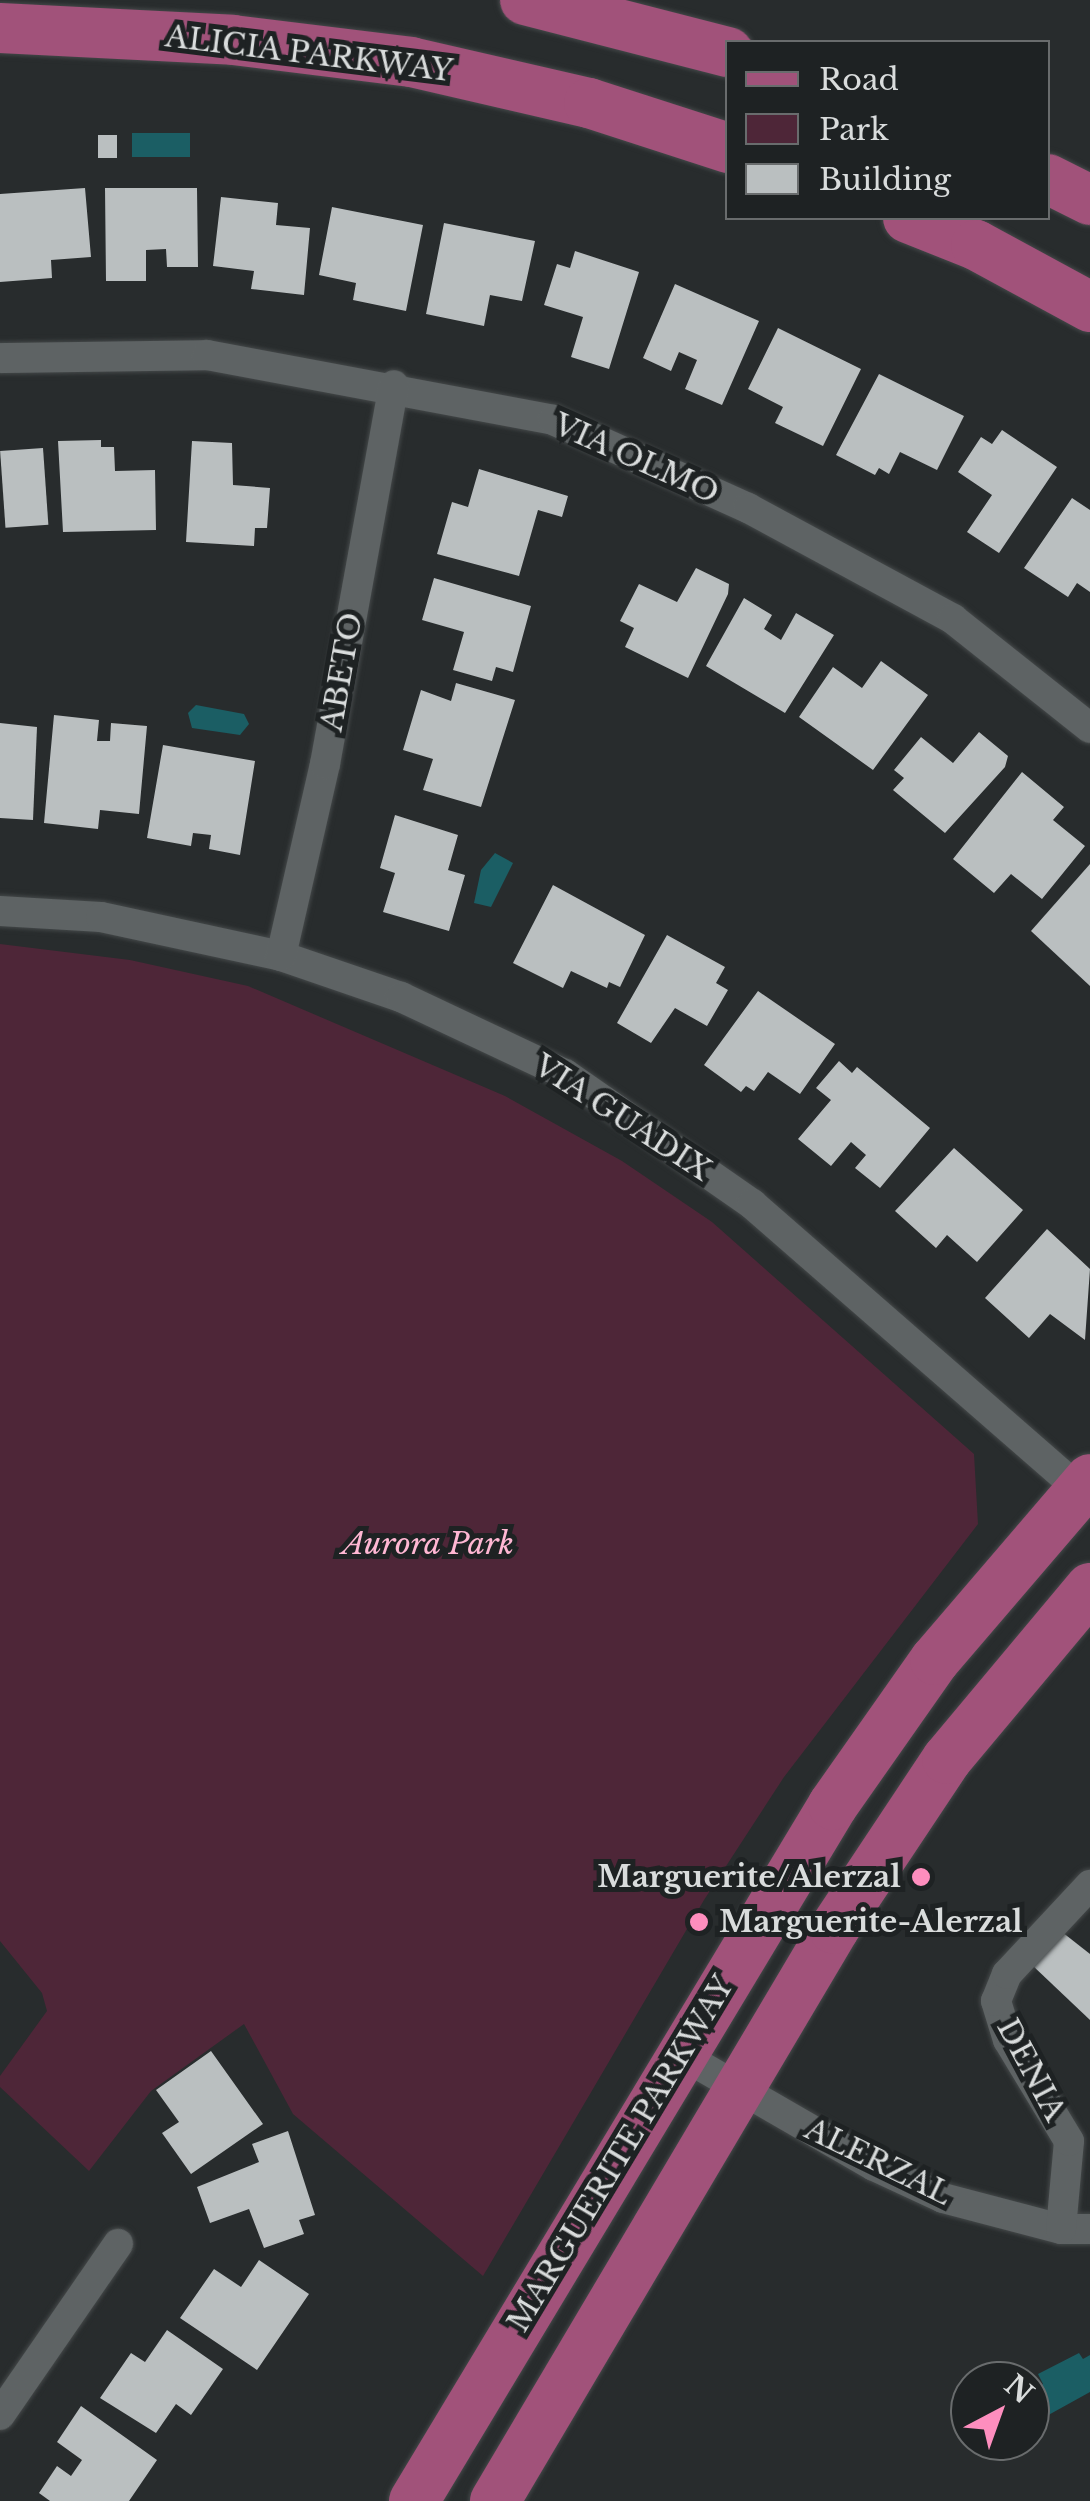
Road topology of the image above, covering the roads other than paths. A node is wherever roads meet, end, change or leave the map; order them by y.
1 (525, 0) edge
2 (0, 28) edge
3 (725, 51) edge
4 (725, 147) edge
5 (1050, 180) edge
6 (1090, 200) edge
7 (913, 220) edge
8 (1090, 307) edge
9 (0, 358) edge
10 (394, 386) junction
11 (1090, 728) edge
12 (0, 911) edge
13 (281, 956) junction
14 (1087, 1489) edge
15 (1090, 1588) edge
16 (1090, 1885) edge
17 (680, 2054) junction
18 (738, 2090) junction
19 (1076, 2229) edge
20 (118, 2244) dead end
21 (0, 2414) edge
22 (414, 2501) edge
23 (496, 2501) edge

1 - 3 main road
2 - 4 main road, ALICIA PARKWAY
5 - 6 main road
7 - 8 main road
9 - 10 street, VIA OLMO
10 - 11 street, VIA OLMO
10 - 13 street, ABETO
12 - 13 street, VIA GUADIX
13 - 14 street, VIA GUADIX
14 - 17 main road, MARGUERITE PARKWAY
15 - 18 main road
16 - 19 street, DENIA
17 - 18 street, ALERZAL
17 - 22 main road, MARGUERITE PARKWAY
18 - 19 street, ALERZAL
18 - 23 main road
20 - 21 street

